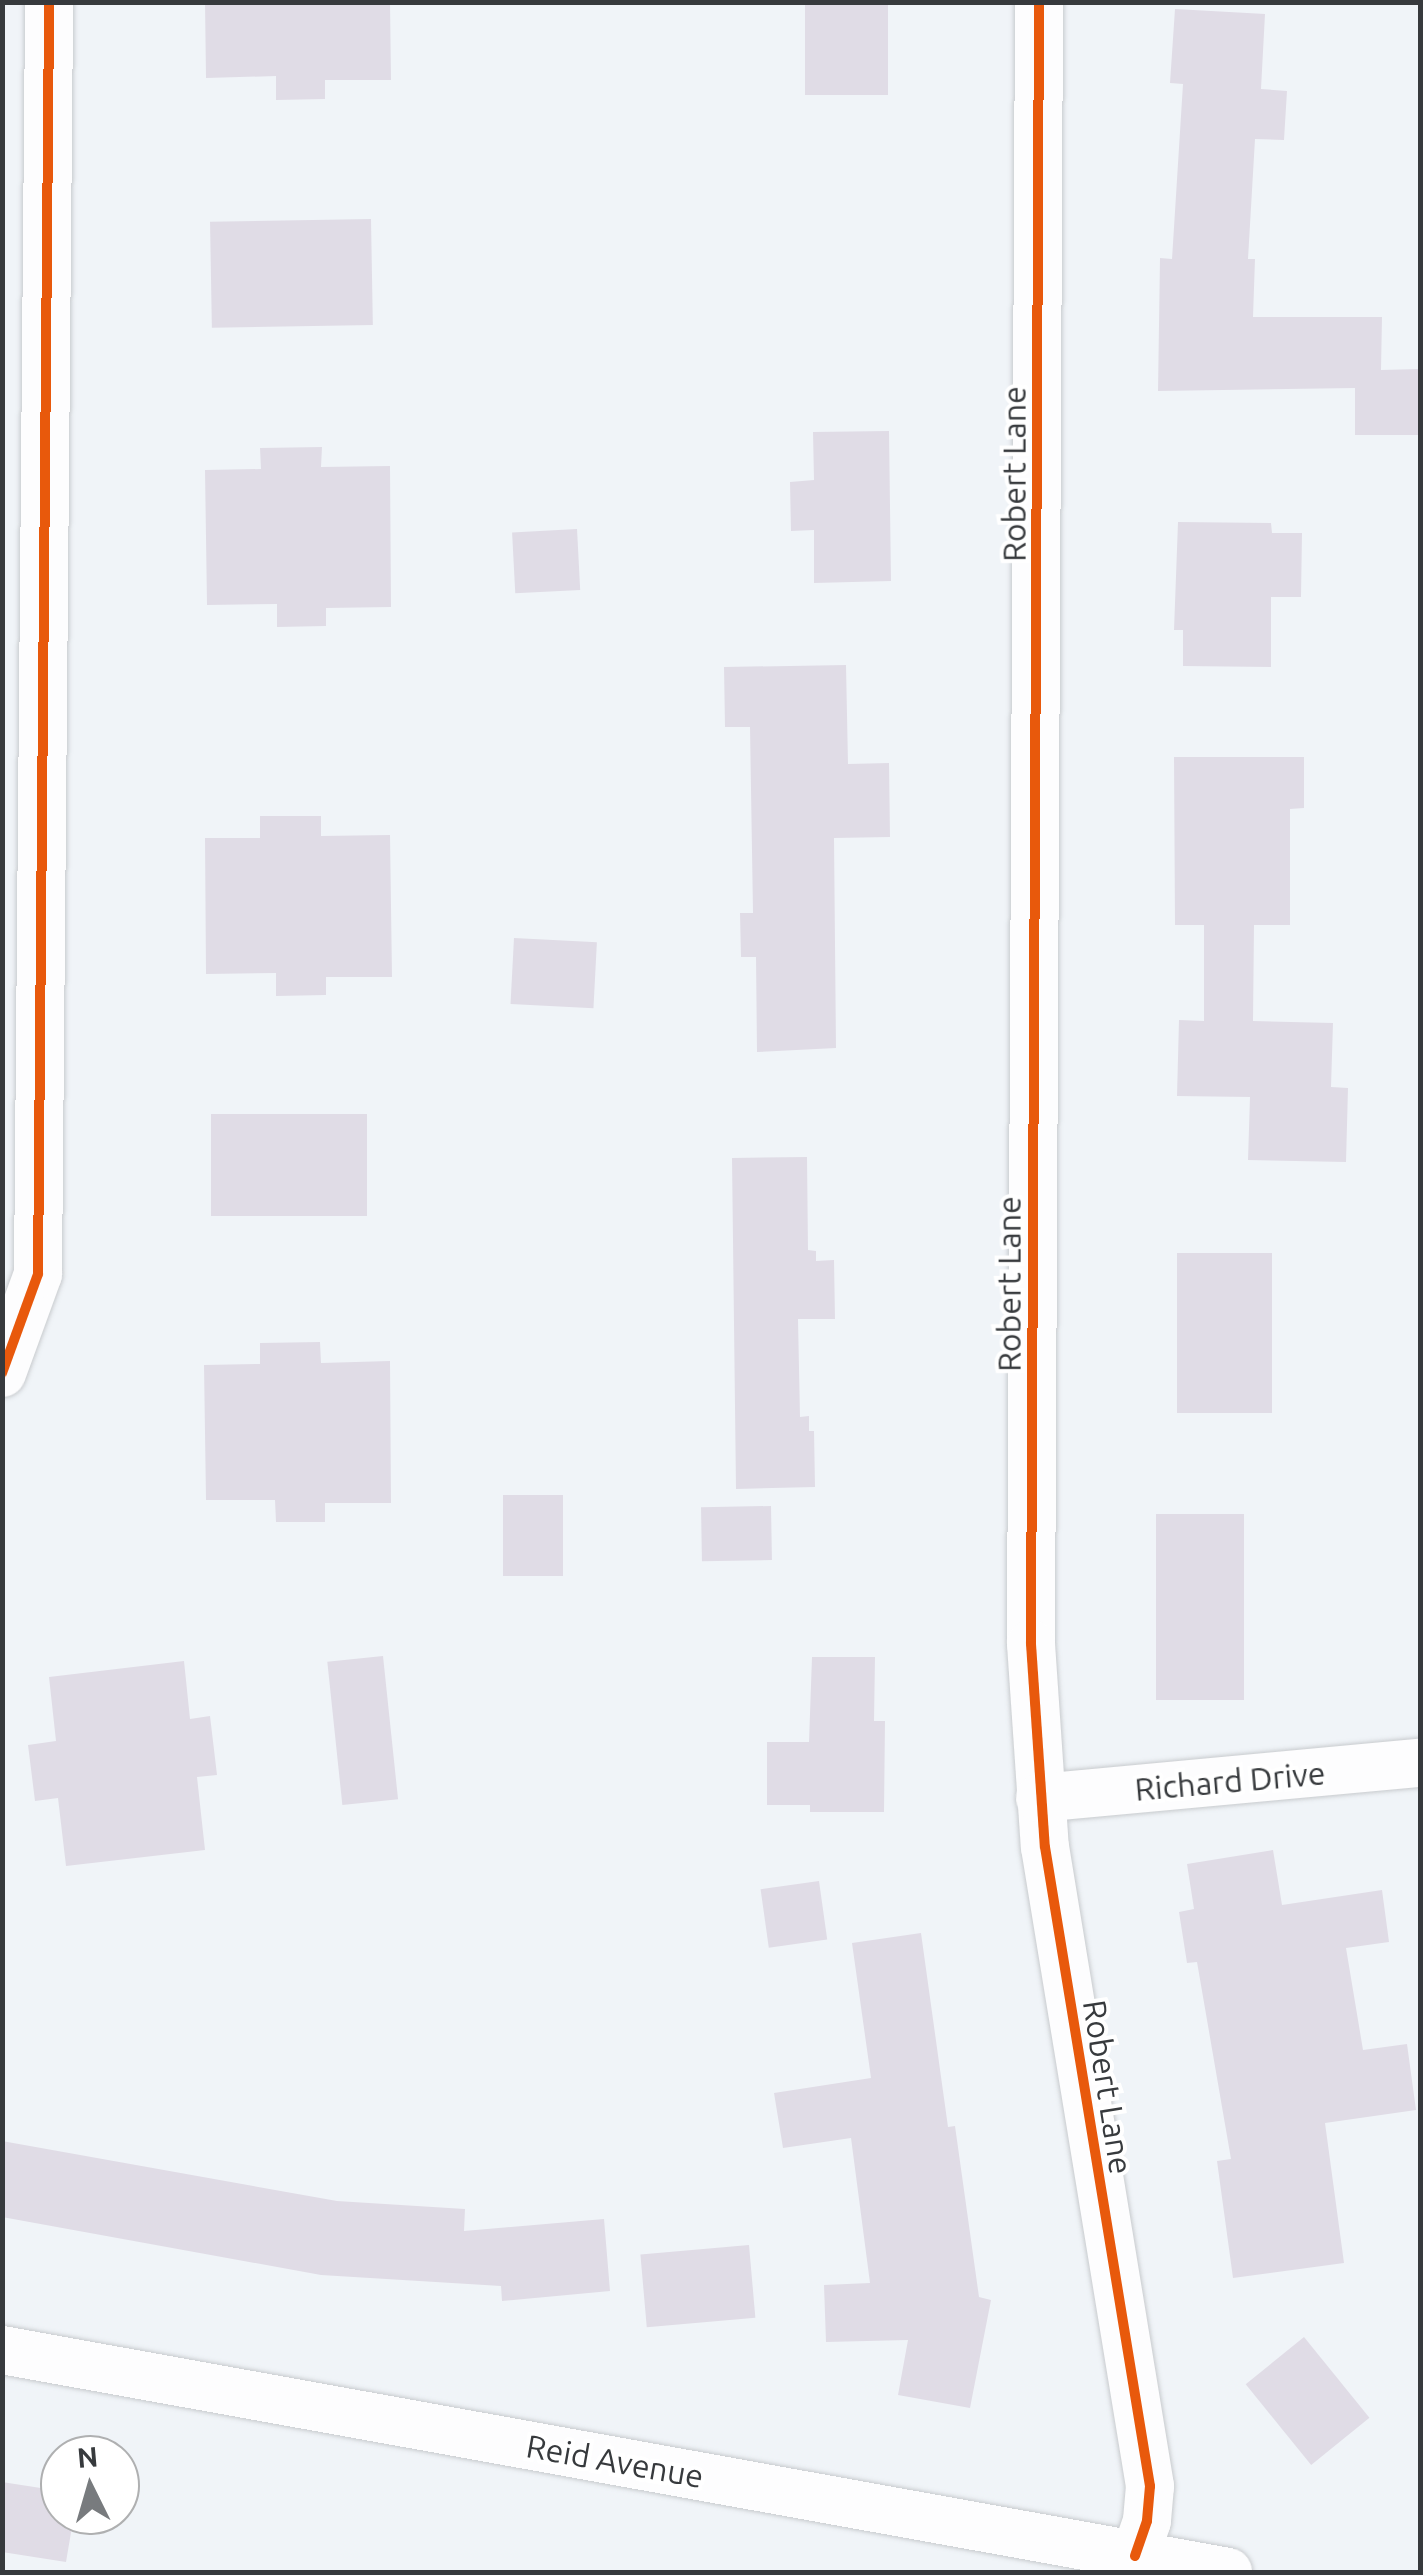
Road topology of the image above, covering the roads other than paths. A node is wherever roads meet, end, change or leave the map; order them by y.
1 (49, 2) edge
2 (1039, 2) edge
3 (2, 1372) edge
4 (1420, 1764) edge
5 (1040, 1798) junction
6 (2, 2350) edge
7 (1136, 2556) junction
8 (1228, 2572) edge

1 - 3 street
2 - 5 street, Robert Lane
4 - 5 street, Richard Drive
5 - 7 street, Robert Lane
6 - 7 street, Reid Avenue
7 - 8 street, Reid Avenue

